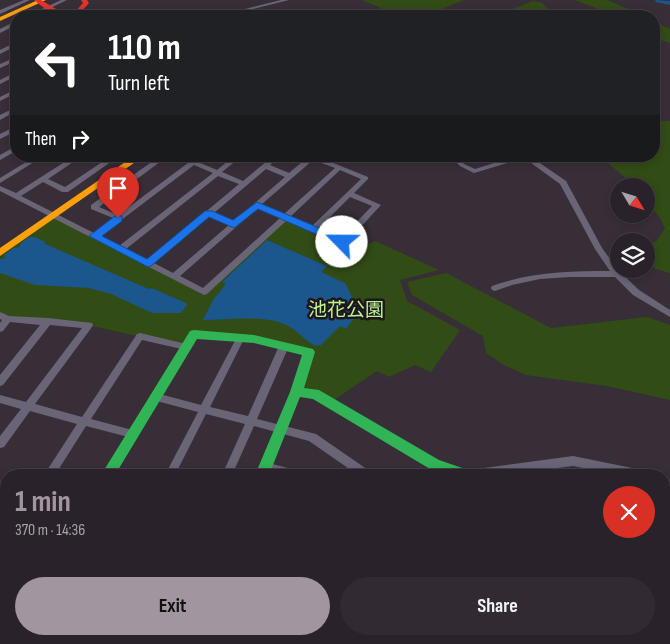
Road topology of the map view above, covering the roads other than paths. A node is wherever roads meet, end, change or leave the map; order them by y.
1 (28, 0) edge
2 (36, 0) edge
3 (43, 0) edge
4 (65, 0) edge
5 (84, 0) edge
6 (259, 0) edge
7 (287, 0) edge
8 (266, 6) junction
9 (259, 8) junction
10 (54, 9) edge
11 (19, 10) edge
12 (42, 10) edge
13 (78, 10) edge
14 (249, 10) edge
15 (262, 10) edge
16 (0, 12) edge
17 (9, 113) edge
18 (0, 118) edge
19 (31, 162) edge
20 (69, 162) edge
21 (107, 162) edge
22 (131, 162) edge
23 (157, 162) edge
24 (232, 162) edge
25 (270, 162) edge
26 (306, 162) edge
27 (324, 162) edge
28 (459, 162) edge
29 (503, 162) edge
30 (538, 162) edge
31 (194, 163) joint
32 (265, 166) junction
33 (339, 168) junction
34 (218, 173) junction
35 (290, 176) junction
36 (42, 179) junction
37 (0, 181) edge
38 (244, 184) junction
39 (0, 188) edge
40 (349, 194) junction
41 (16, 196) junction
42 (257, 205) junction
43 (208, 213) junction
44 (284, 217) junction
45 (50, 218) junction
46 (118, 218) junction
47 (234, 225) junction
48 (313, 229) junction
49 (94, 236) junction
50 (120, 249) junction
51 (0, 253) edge
52 (148, 264) junction
53 (610, 266) edge
54 (610, 274) edge
55 (174, 277) junction
56 (621, 278) edge
57 (495, 288) dead end
58 (670, 314) edge
59 (4, 317) edge
60 (48, 321) junction
61 (0, 329) edge
62 (240, 339) junction
63 (284, 346) junction
64 (186, 347) junction
65 (0, 382) edge
66 (296, 392) junction
67 (156, 397) junction
68 (0, 399) edge
69 (28, 406) junction
70 (204, 409) junction
71 (84, 421) junction
72 (251, 421) junction
73 (281, 428) junction
74 (132, 434) junction
75 (0, 444) edge
76 (53, 469) edge
77 (112, 469) edge
78 (173, 469) edge
79 (230, 469) edge
80 (265, 469) edge
81 (358, 469) edge
82 (448, 469) edge
83 (521, 469) edge
84 (612, 469) edge

1 - 16 street
2 - 10 main road
3 - 11 main road
4 - 12 street
5 - 13 main road
6 - 8 street
7 - 8 street
8 - 9 street
9 - 14 street
9 - 15 street
17 - 18 street
19 - 37 street
20 - 36 street
21 - 36 street
22 - 45 main road
23 - 46 street
24 - 34 street
25 - 32 street
26 - 35 street
27 - 33 street
28 - 29 street
30 - 53 street
31 - 34 street
31 - 46 street
32 - 35 street
32 - 38 street
33 - 40 street
33 - 44 street
34 - 38 street
34 - 50 street
35 - 42 street
36 - 41 street
38 - 43 street
39 - 41 street
40 - 48 street
40 - 48 street
41 - 45 street
42 - 44 street
42 - 47 street
43 - 47 street
43 - 52 street
44 - 48 street
44 - 55 street
45 - 49 street
45 - 51 main road
46 - 49 street
47 - 55 street
49 - 50 street
50 - 52 street
52 - 55 street
54 - 57 street
56 - 58 street
59 - 60 street
59 - 61 street
60 - 65 street
60 - 69 street
62 - 63 main road
62 - 64 main road
62 - 70 street
63 - 66 main road
63 - 72 street
64 - 67 main road
64 - 71 street
66 - 73 main road
66 - 82 main road
67 - 70 street
67 - 74 main road
68 - 69 street
69 - 71 street
69 - 75 street
70 - 72 street
70 - 78 street
71 - 74 street
71 - 76 street
72 - 73 street
72 - 79 street
73 - 80 main road
73 - 81 street
74 - 77 main road
83 - 84 street

